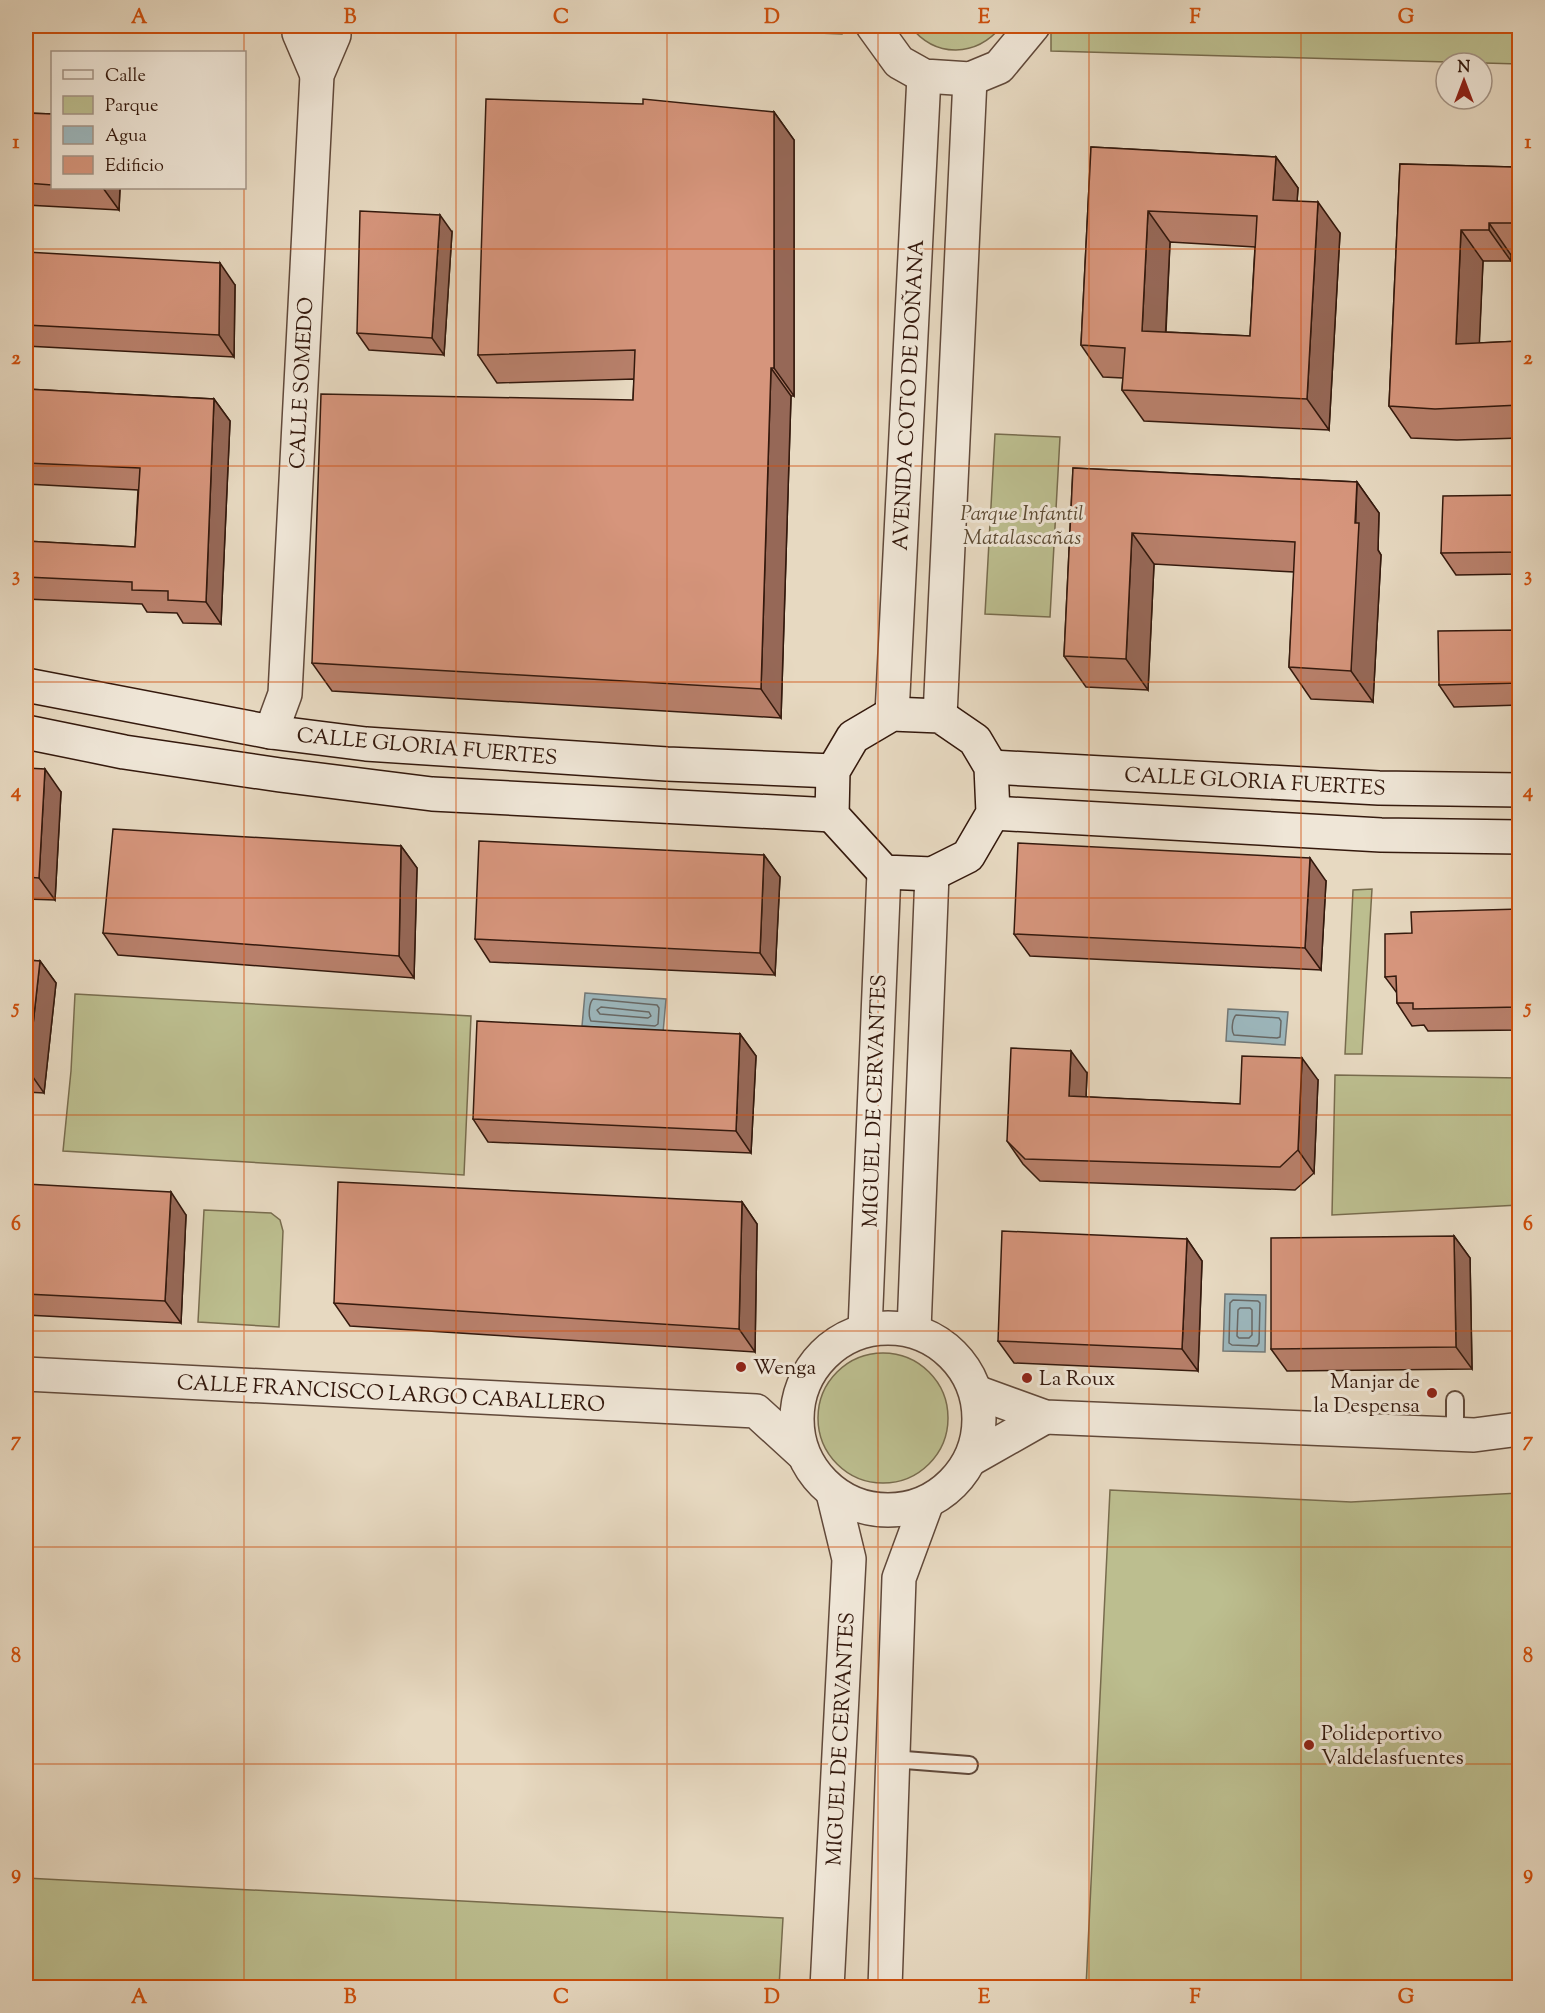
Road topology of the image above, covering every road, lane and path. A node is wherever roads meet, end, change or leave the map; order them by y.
1 (873, 26) edge
2 (1033, 26) edge
3 (299, 33) dead end
4 (334, 35) dead end
5 (316, 75) junction
6 (924, 76) junction
7 (970, 79) junction
8 (26, 685) edge
9 (285, 694) junction
10 (892, 714) junction
11 (940, 716) junction
12 (26, 732) edge
13 (272, 732) junction
14 (308, 737) junction
15 (991, 767) junction
16 (833, 771) junction
17 (1520, 790) edge
18 (993, 813) junction
19 (832, 815) junction
20 (1520, 837) edge
21 (884, 872) junction
22 (932, 874) junction
23 (865, 1330) junction
24 (914, 1330) junction
25 (810, 1370) junction
26 (26, 1374) edge
27 (976, 1392) junction
28 (1455, 1400) dead end
29 (756, 1411) junction
30 (1045, 1417) junction
31 (1520, 1430) edge
32 (1455, 1434) junction
33 (802, 1454) junction
34 (971, 1459) junction
35 (833, 1493) junction
36 (927, 1502) junction
37 (892, 1759) junction
38 (969, 1765) dead end
39 (827, 1988) edge
40 (885, 1988) edge

1 - 6 street
2 - 7 street
3 - 5 street
4 - 5 street, CALLE SOMEDO
5 - 9 street, CALLE SOMEDO
6 - 7 street
6 - 10 street, AVENIDA COTO DE DOÑANA
7 - 11 street
8 - 13 street, CALLE GLORIA FUERTES
9 - 13 street, CALLE SOMEDO
9 - 14 street
10 - 11 street
10 - 16 street
11 - 15 street
12 - 19 street, CALLE GLORIA FUERTES
13 - 14 street, CALLE GLORIA FUERTES
14 - 16 street, CALLE GLORIA FUERTES
15 - 17 street, CALLE GLORIA FUERTES
15 - 18 street
16 - 19 street
18 - 20 street
18 - 22 street
19 - 21 street
21 - 22 street
21 - 23 street, MIGUEL DE CERVANTES
22 - 24 street
23 - 24 street
23 - 25 street
24 - 27 street
25 - 29 street
25 - 33 street
26 - 29 street, CALLE FRANCISCO LARGO CABALLERO
27 - 30 street
27 - 34 street
28 - 32 lane
29 - 33 street
30 - 32 street
30 - 34 street
31 - 32 street
33 - 35 street
34 - 36 street
35 - 36 street
35 - 39 street, MIGUEL DE CERVANTES
36 - 37 street
37 - 38 lane
37 - 40 street

